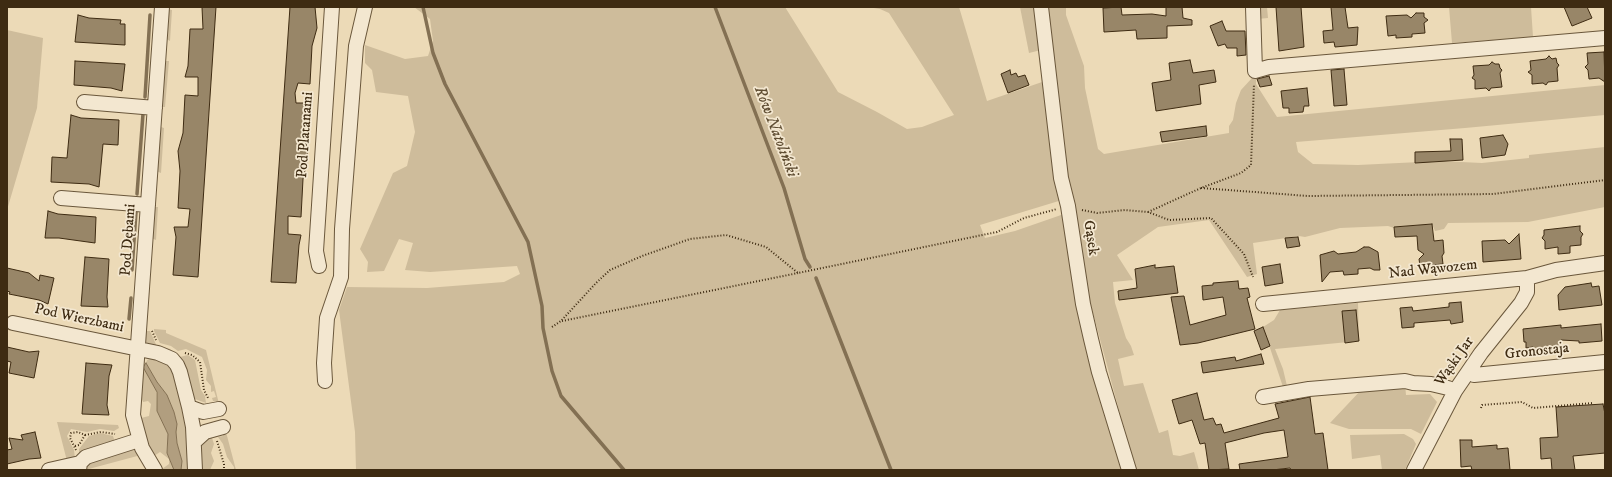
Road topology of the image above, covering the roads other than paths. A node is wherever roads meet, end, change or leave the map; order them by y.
1 (161, 7) edge
2 (332, 7) edge
3 (365, 7) edge
4 (1041, 7) edge
5 (1253, 7) edge
6 (1605, 38) edge
7 (84, 102) dead end
8 (155, 108) junction
9 (62, 198) dead end
10 (148, 204) junction
11 (1605, 263) edge
12 (319, 266) dead end
13 (1527, 278) junction
14 (1263, 304) dead end
15 (13, 323) dead end
16 (138, 349) junction
17 (1605, 362) edge
18 (1474, 375) dead end
19 (325, 381) dead end
20 (1454, 391) junction
21 (1263, 397) dead end
22 (189, 408) junction
23 (219, 408) dead end
24 (220, 433) road end
25 (139, 440) junction
26 (194, 442) junction
27 (80, 466) edge
28 (49, 470) edge
29 (155, 470) edge
30 (195, 470) edge
31 (1129, 470) edge
32 (1414, 470) edge

1 - 8 street, Pod Dębami
2 - 12 street, Pod Platanami
3 - 19 street
4 - 31 street, Gąsek
5 - 6 street
7 - 8 street
8 - 10 street, Pod Dębami
9 - 10 street
10 - 16 street, Pod Dębami
11 - 13 street, Nad Wąwozem
13 - 14 street, Nad Wąwozem
13 - 20 street, Wąski Jar
15 - 16 street, Pod Wierzbami
16 - 22 street, Pod Wierzbami
16 - 25 street, Pod Dębami
17 - 18 street, Gronostaja
20 - 21 street
20 - 32 street, Wąski Jar
22 - 23 street
22 - 26 street, Pod Wierzbami
24 - 26 street
25 - 27 street
25 - 29 street, Pod Dębami
26 - 30 street, Pod Wierzbami
27 - 28 street

